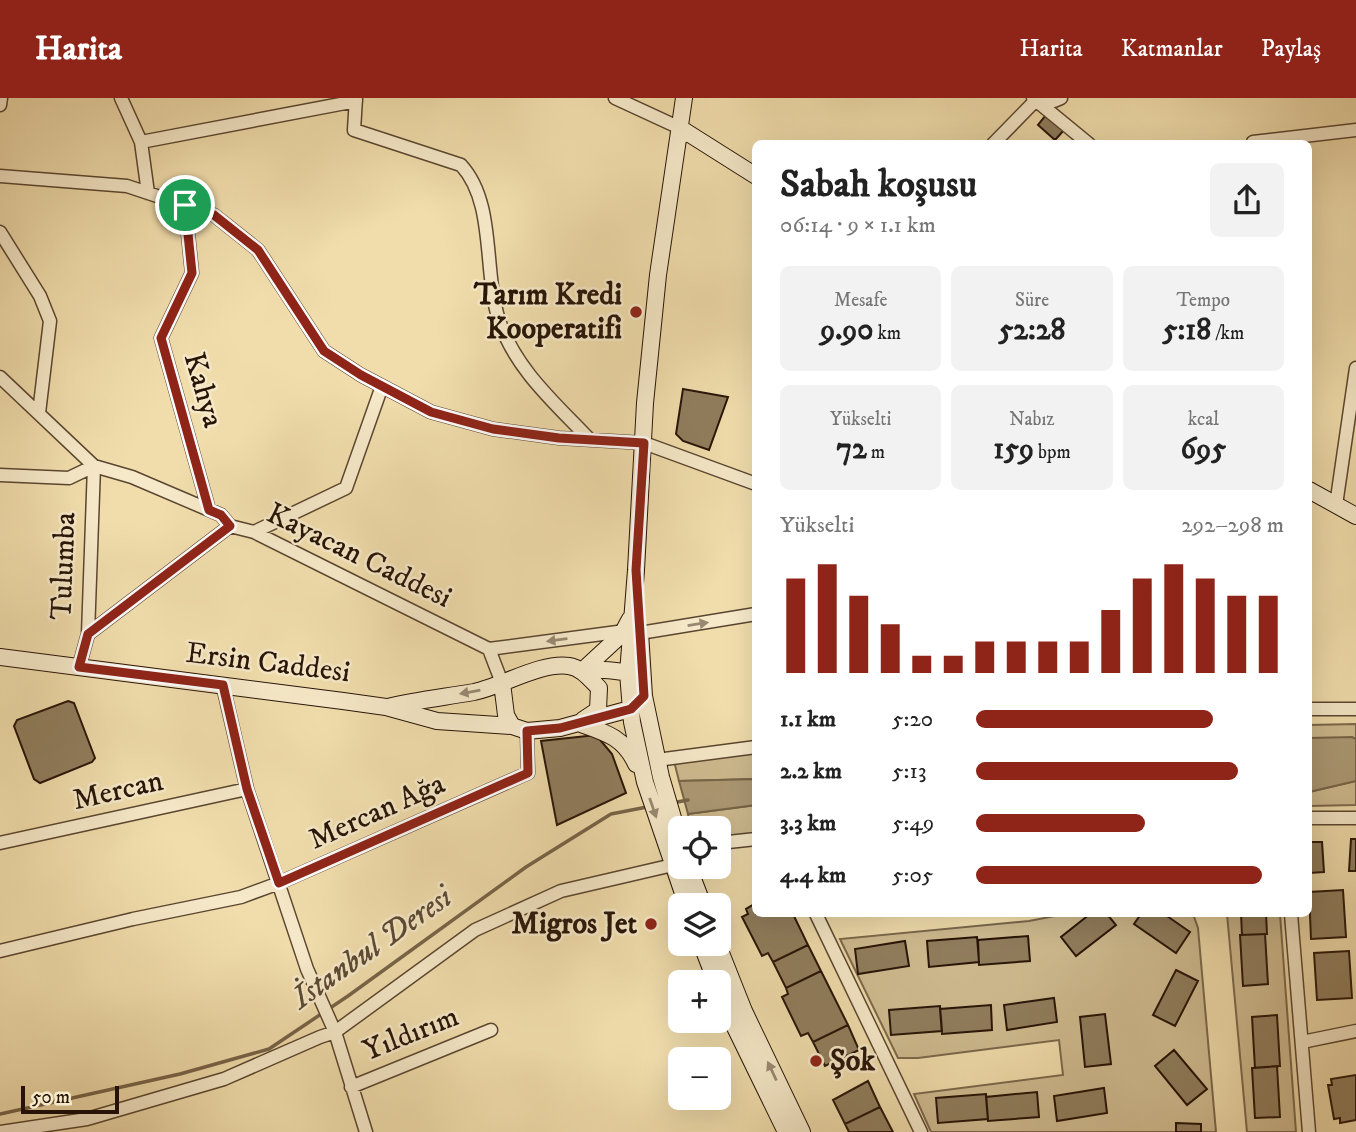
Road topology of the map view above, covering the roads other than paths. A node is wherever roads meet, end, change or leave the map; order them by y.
1 (1, 98) edge
2 (121, 98) edge
3 (615, 98) edge
4 (684, 98) edge
5 (1061, 98) edge
6 (356, 99) edge
7 (1034, 99) edge
8 (0, 105) edge
9 (680, 128) junction
10 (1356, 130) edge
11 (997, 140) edge
12 (1084, 140) edge
13 (1270, 140) edge
14 (141, 142) junction
15 (752, 173) edge
16 (0, 176) edge
17 (148, 193) junction
18 (185, 205) junction
19 (0, 232) edge
20 (1356, 368) edge
21 (0, 377) edge
22 (382, 386) junction
23 (39, 413) junction
24 (590, 440) junction
25 (644, 443) junction
26 (94, 466) junction
27 (0, 475) edge
28 (752, 483) edge
29 (1312, 491) edge
30 (1336, 505) junction
31 (209, 510) junction
32 (1356, 516) edge
33 (230, 526) junction
34 (254, 532) junction
35 (636, 570) junction
36 (633, 613) junction
37 (752, 615) edge
38 (632, 632) junction
39 (88, 634) junction
40 (489, 649) junction
41 (0, 657) edge
42 (79, 667) junction
43 (583, 671) junction
44 (635, 674) junction
45 (502, 683) junction
46 (223, 685) junction
47 (644, 696) junction
48 (386, 708) junction
49 (631, 709) junction
50 (1312, 709) edge
51 (1356, 709) edge
52 (578, 723) junction
53 (520, 728) junction
54 (752, 748) edge
55 (657, 760) junction
56 (645, 782) junction
57 (247, 789) junction
58 (1312, 818) edge
59 (1356, 818) edge
60 (668, 823) edge
61 (668, 829) edge
62 (752, 839) edge
63 (731, 842) edge
64 (0, 844) edge
65 (668, 868) edge
66 (279, 883) junction
67 (817, 917) edge
68 (1292, 917) edge
69 (0, 951) edge
70 (722, 956) edge
71 (731, 1019) edge
72 (332, 1027) junction
73 (491, 1030) dead end
74 (1356, 1031) edge
75 (1303, 1042) junction
76 (351, 1087) junction
77 (0, 1132) edge
78 (366, 1132) edge
79 (786, 1132) edge
80 (802, 1132) edge
81 (921, 1132) edge
82 (1309, 1132) edge

1 - 8 street
2 - 14 street
3 - 9 street
4 - 9 main road
5 - 7 street
6 - 14 street
6 - 24 street
7 - 11 street
7 - 12 street
9 - 15 main road
9 - 25 main road
10 - 13 street
14 - 17 street
16 - 17 street
17 - 18 street
18 - 22 street
18 - 31 street, Kahya
19 - 23 street
20 - 30 street
21 - 23 street, Kayacan Caddesi
22 - 24 street
22 - 34 street
23 - 26 street, Kayacan Caddesi
24 - 25 street
25 - 28 street
25 - 35 main road
26 - 27 street
26 - 31 street, Kayacan Caddesi
26 - 39 street, Tulumba
29 - 30 main road
30 - 32 main road
31 - 33 street, Kayacan Caddesi
33 - 34 street, Kayacan Caddesi
33 - 39 street
34 - 40 street, Kayacan Caddesi
35 - 36 main road
35 - 38 main road
36 - 38 main road
36 - 44 main road
38 -> 37 street
38 -> 40 street
38 - 43 main road
38 - 44 main road
39 - 42 street, Tulumba
40 - 45 street
41 - 42 main road, Ersin Caddesi
42 - 46 main road, Ersin Caddesi
43 - 44 main road
43 - 45 main road
43 - 52 main road
44 - 47 main road
44 - 49 main road
45 -> 48 main road
45 - 53 main road
46 - 48 main road, Ersin Caddesi
46 - 57 street
47 - 49 main road
47 - 55 main road
48 - 53 main road, Ersin Caddesi
49 - 52 main road, Ersin Caddesi
49 - 56 main road
50 - 51 street
52 - 53 main road, Ersin Caddesi
52 - 56 main road
53 - 66 street, Mercan Ağa
54 - 55 street
55 - 60 main road
56 -> 61 main road
57 - 64 street, Mercan
57 - 66 street
58 - 59 street
62 - 63 street
65 - 72 street
66 - 69 street, Mercan Ağa
66 - 72 street
67 - 81 street
68 - 75 street
80 -> 70 main road
71 - 79 main road
72 - 76 street
72 - 77 street
73 - 76 street, Yıldırım
74 - 75 street
75 - 82 street
76 - 78 street

